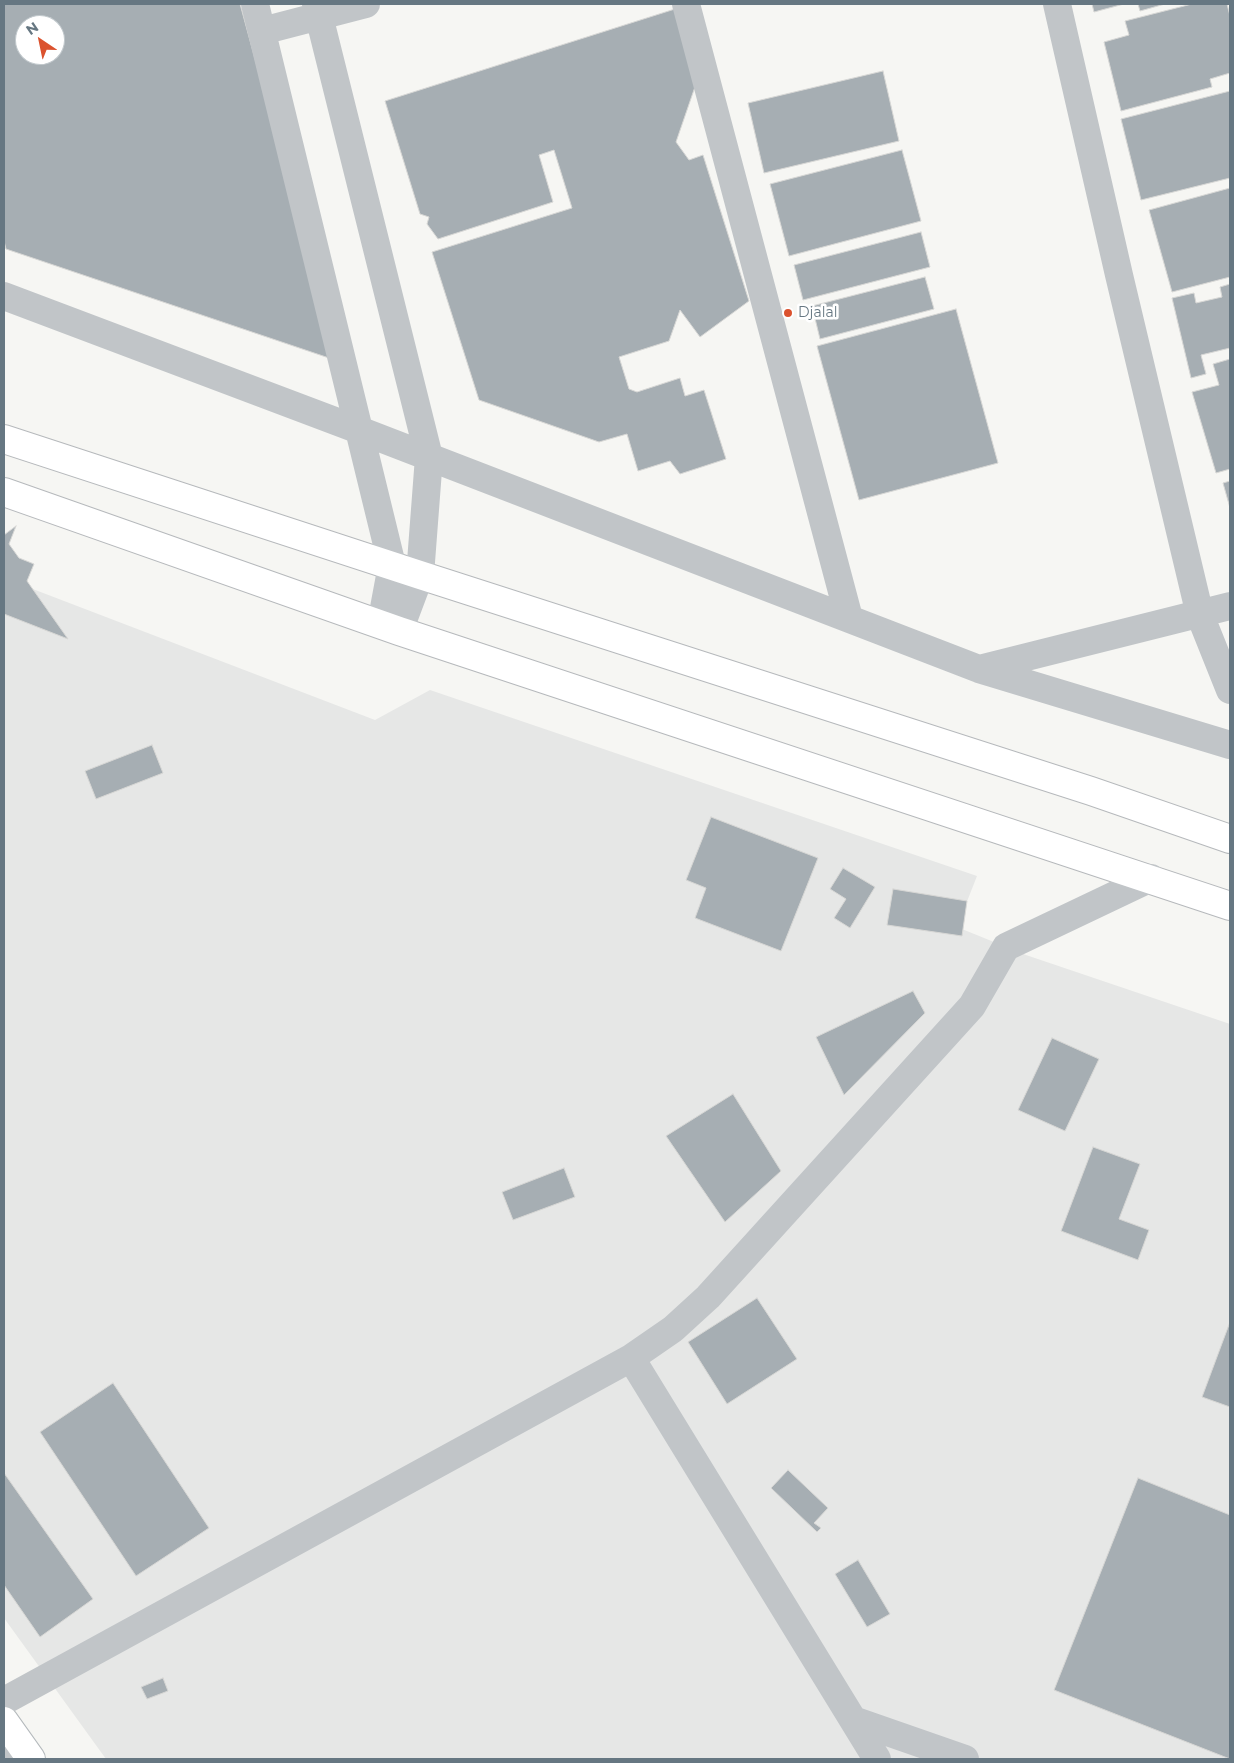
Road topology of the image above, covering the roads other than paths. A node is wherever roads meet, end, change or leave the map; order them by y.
1 (255, 4) edge
2 (366, 4) edge
3 (686, 4) edge
4 (1057, 4) edge
5 (317, 10) edge
6 (262, 31) junction
7 (4, 296) edge
8 (359, 430) junction
9 (4, 439) edge
10 (429, 457) junction
11 (4, 492) edge
12 (392, 565) junction
13 (420, 575) junction
14 (1230, 606) edge
15 (1200, 615) junction
16 (849, 618) junction
17 (390, 627) junction
18 (979, 669) junction
19 (1230, 690) edge
20 (1230, 745) edge
21 (1230, 840) edge
22 (1151, 878) junction
23 (1230, 906) edge
24 (631, 1358) junction
25 (4, 1701) edge
26 (853, 1720) junction
27 (4, 1721) edge
28 (20, 1756) edge
29 (877, 1759) edge
30 (965, 1759) edge

1 - 6 street
2 - 5 street
3 - 16 street
4 - 15 street
5 - 6 street
5 - 10 street
6 - 8 street
7 - 8 street
8 - 10 street
8 - 12 street
9 - 12 main road
10 - 13 street
10 - 16 street
11 - 17 main road
12 - 13 main road
12 - 17 street
13 - 17 street
13 - 21 main road
14 - 15 street
15 - 18 street
15 - 19 street
16 - 18 street
17 - 22 main road
18 - 20 street
22 - 23 main road
22 - 24 street
24 - 25 street
24 - 26 street
26 - 29 street
26 - 30 street
27 - 28 main road

